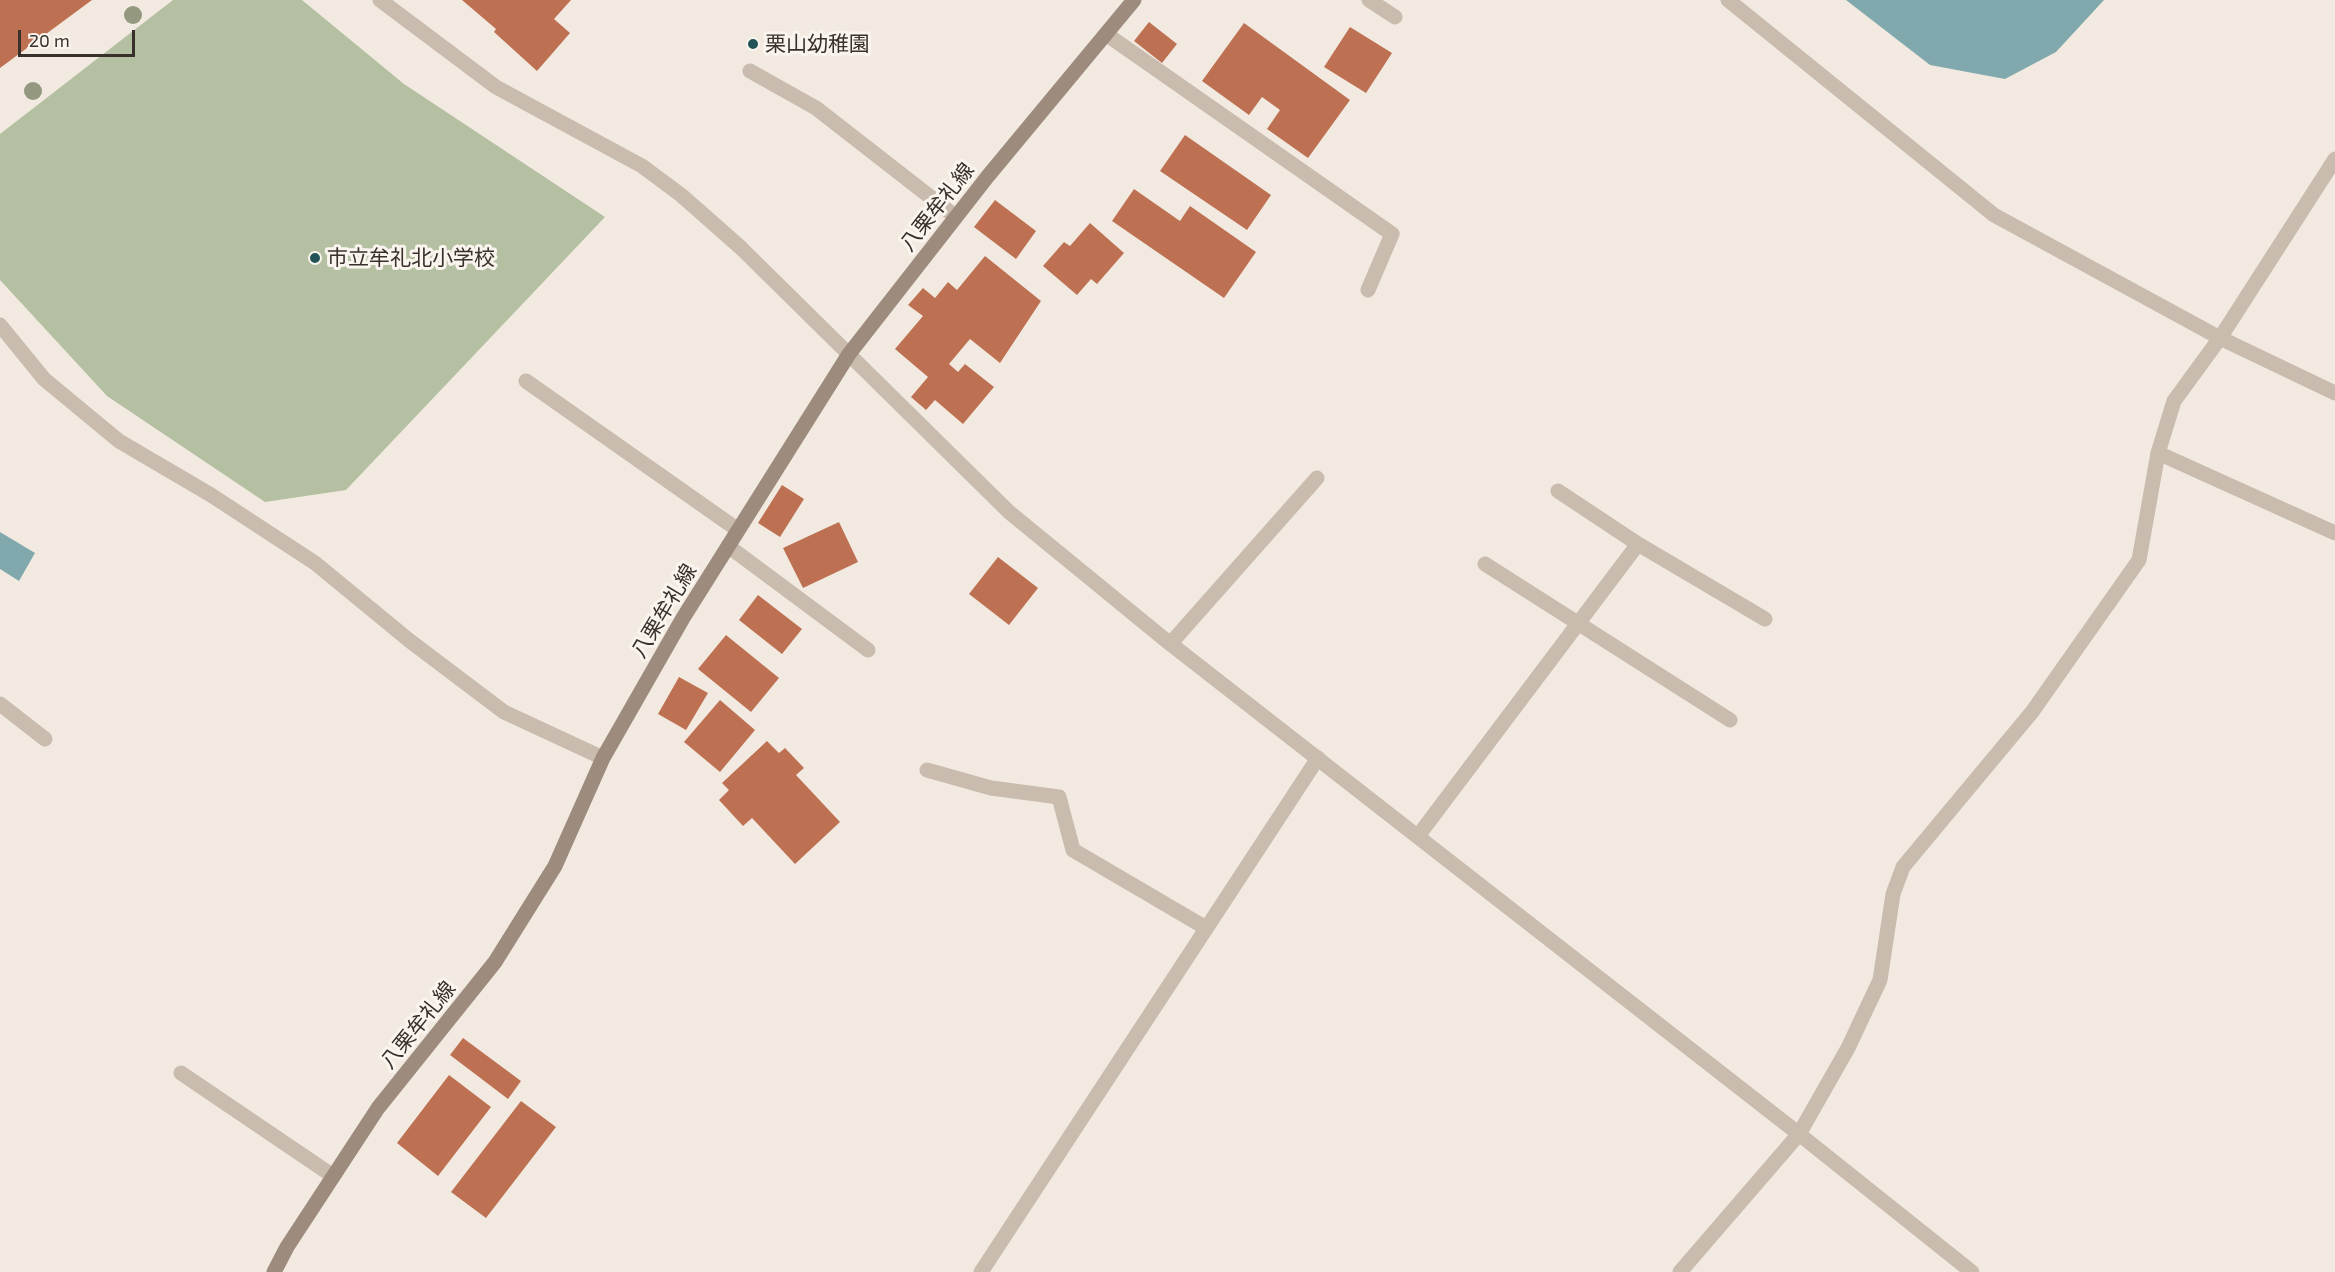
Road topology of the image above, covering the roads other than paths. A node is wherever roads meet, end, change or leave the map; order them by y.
1 (380, 0) edge
2 (1134, 0) edge
3 (1369, 0) edge
4 (1728, 0) edge
5 (1395, 17) dead end
6 (1106, 34) junction
7 (750, 71) dead end
8 (2335, 159) edge
9 (956, 217) junction
10 (1368, 290) dead end
11 (0, 325) edge
12 (2220, 339) junction
13 (849, 354) junction
14 (526, 381) dead end
15 (2335, 393) edge
16 (2158, 453) junction
17 (1317, 478) dead end
18 (1558, 491) dead end
19 (738, 531) junction
20 (2335, 533) edge
21 (1638, 544) junction
22 (728, 546) junction
23 (1485, 564) dead end
24 (1765, 619) dead end
25 (1579, 622) junction
26 (1171, 643) junction
27 (868, 650) dead end
28 (0, 704) edge
29 (1730, 720) dead end
30 (45, 739) dead end
31 (603, 758) junction
32 (1318, 758) junction
33 (927, 770) dead end
34 (1418, 836) junction
35 (1206, 928) junction
36 (181, 1073) dead end
37 (1799, 1134) junction
38 (333, 1176) junction
39 (274, 1272) edge
40 (981, 1272) edge
41 (1680, 1272) edge
42 (1972, 1272) edge

1 - 13 street
2 - 6 main road, 八栗牟礼線
3 - 5 street
4 - 12 street
6 - 9 main road, 八栗牟礼線
6 - 10 street
7 - 9 street
8 - 12 street
9 - 13 main road, 八栗牟礼線
11 - 31 street
12 - 15 street
12 - 16 street
13 - 19 main road, 八栗牟礼線
13 - 26 street
14 - 19 street
16 - 20 street
16 - 37 street
17 - 26 street
18 - 21 street
19 - 22 main road, 八栗牟礼線
21 - 24 street
21 - 25 street
22 - 27 street
22 - 31 main road, 八栗牟礼線
23 - 25 street
25 - 29 street
25 - 34 street
26 - 32 street
28 - 30 street
31 - 38 main road, 八栗牟礼線
32 - 34 street
32 - 35 street
33 - 35 street
34 - 37 street
35 - 40 street
36 - 38 street
37 - 41 street
37 - 42 street
38 - 39 main road, 八栗牟礼線

